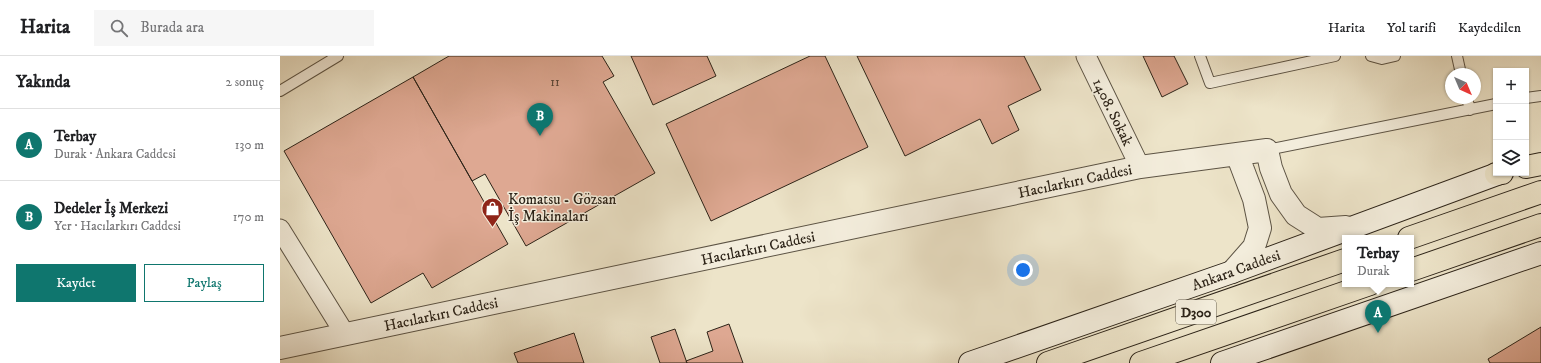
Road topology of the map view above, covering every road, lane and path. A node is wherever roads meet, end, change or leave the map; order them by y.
1 (338, 56) edge
2 (1086, 56) edge
3 (1200, 56) edge
4 (1335, 56) edge
5 (1371, 56) edge
6 (1395, 56) edge
7 (1457, 56) edge
8 (1318, 58) edge
9 (1460, 68) edge
10 (280, 91) edge
11 (1541, 96) edge
12 (1529, 98) edge
13 (1468, 104) edge
14 (1493, 105) edge
15 (1470, 110) junction
16 (1267, 150) junction
17 (1237, 154) junction
18 (1541, 158) edge
19 (1529, 163) edge
20 (1541, 164) edge
21 (1140, 167) junction
22 (1529, 167) edge
23 (1493, 176) edge
24 (1541, 192) edge
25 (1359, 225) junction
26 (1541, 225) edge
27 (280, 229) edge
28 (1414, 236) edge
29 (1541, 253) edge
30 (1342, 261) edge
31 (1414, 269) edge
32 (1232, 272) junction
33 (1361, 287) edge
34 (346, 334) junction
35 (280, 348) edge
36 (970, 363) edge
37 (1048, 363) edge
38 (1141, 363) edge
39 (1222, 363) edge

1 - 10 lane
2 - 21 street, 1408. Sokak
3 - 8 lane
4 - 8 lane
5 - 6 lane
7 - 9 lane
11 - 12 lane
13 - 15 lane
14 - 15 lane
15 - 16 lane
16 - 17 street, Hacılarkırı Caddesi
16 - 25 street
17 - 21 street, Hacılarkırı Caddesi
17 - 32 street
18 - 19 street
20 - 22 highway
21 - 34 street, Hacılarkırı Caddesi
23 - 25 street, Ankara Caddesi
24 - 28 highway
25 - 32 street, Ankara Caddesi
26 - 31 highway
27 - 34 street
29 - 39 street
30 - 37 highway, Ankara Caddesi / D300
32 - 36 street, Ankara Caddesi
33 - 38 highway, D300
34 - 35 street, Hacılarkırı Caddesi

